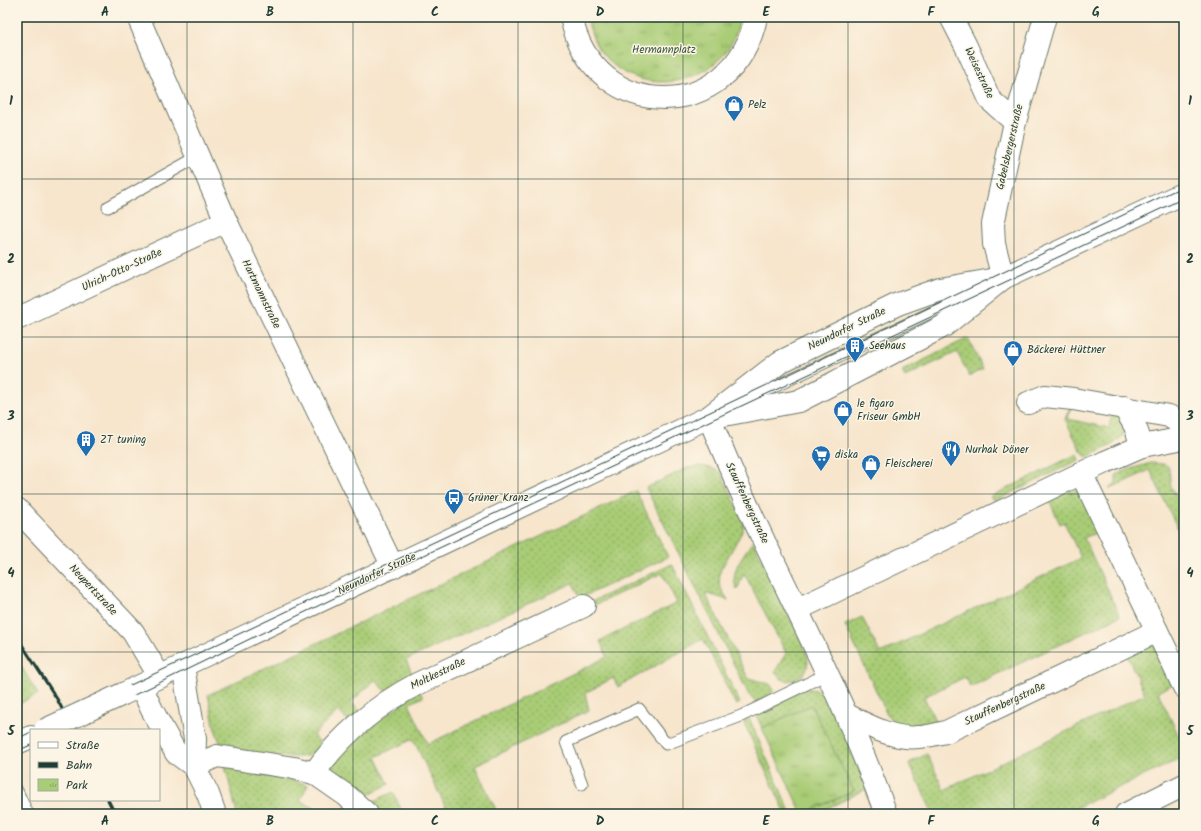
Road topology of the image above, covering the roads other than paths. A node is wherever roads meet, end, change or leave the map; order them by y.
1 (138, 17) edge
2 (572, 17) edge
3 (756, 17) edge
4 (951, 17) edge
5 (1044, 17) edge
6 (1015, 122) junction
7 (198, 156) junction
8 (1184, 192) edge
9 (108, 207) dead end
10 (226, 221) junction
11 (1003, 278) junction
12 (17, 319) edge
13 (1028, 403) dead end
14 (1124, 408) junction
15 (709, 417) junction
16 (1184, 426) edge
17 (1184, 438) edge
18 (1142, 446) junction
19 (1080, 473) junction
20 (17, 509) edge
21 (393, 567) junction
22 (584, 606) dead end
23 (798, 609) junction
24 (1157, 631) junction
25 (183, 666) junction
26 (827, 674) junction
27 (141, 686) junction
28 (1184, 687) edge
29 (847, 715) junction
30 (48, 729) edge
31 (194, 766) junction
32 (314, 774) junction
33 (582, 784) dead end
34 (1184, 784) edge
35 (17, 791) edge
36 (28, 814) edge
37 (215, 814) edge
38 (367, 814) edge
39 (886, 814) edge
40 (1126, 814) edge

1 - 7 street, Hartmannstraße
2 - 3 street
4 - 6 street, Weisestraße
5 - 6 street, Gabelsbergerstraße
6 - 11 street, Gabelsbergerstraße
7 - 9 lane
7 - 10 street, Hartmannstraße
8 - 11 street, Neundorfer Straße
10 - 12 street, Ulrich-Otto-Straße
10 - 21 street, Hartmannstraße
11 - 15 street, Neundorfer Straße
11 - 15 street, Neundorfer Straße
13 - 14 street
14 - 16 street
14 - 18 street
15 - 21 street, Neundorfer Straße
15 - 23 street, Stauffenbergstraße
17 - 18 street
18 - 19 street
19 - 23 street
19 - 24 street
20 - 27 street, Neupertstraße
21 - 25 street, Neundorfer Straße
22 - 32 street, Moltkestraße
23 - 26 street, Stauffenbergstraße
24 - 28 street
24 - 29 street, Stauffenbergstraße
25 - 27 street, Neundorfer Straße
25 - 31 street
26 - 29 street, Stauffenbergstraße
26 - 33 lane
27 - 30 street, Neundorfer Straße, bridge
27 - 31 street, Neupertstraße
29 - 39 street, Stauffenbergstraße
31 - 32 street
31 - 37 street
32 - 38 street
34 - 40 street
35 - 36 lane

